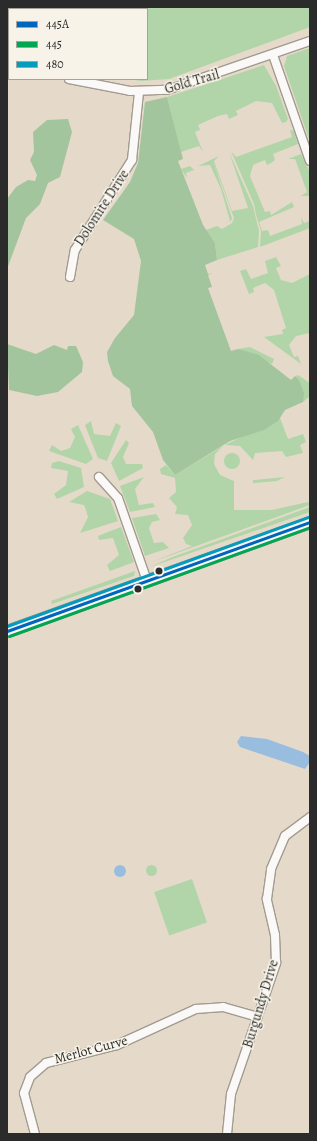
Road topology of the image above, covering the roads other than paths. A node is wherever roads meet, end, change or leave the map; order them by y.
1 (310, 41) edge
2 (272, 54) junction
3 (74, 80) edge
4 (139, 92) junction
5 (310, 161) edge
6 (70, 277) dead end
7 (100, 477) dead end
8 (310, 522) edge
9 (147, 581) junction
10 (7, 631) edge
11 (310, 817) edge
12 (258, 1017) junction
13 (35, 1134) edge
14 (227, 1134) edge

1 - 2 street, Gold Trail
2 - 4 street, Gold Trail
2 - 5 street
3 - 4 street, Gold Trail
4 - 6 street, Dolomite Drive
7 - 9 street
8 - 9 street
9 - 10 street
11 - 12 street, Burgundy Drive
12 - 13 street, Merlot Curve
12 - 14 street, Burgundy Drive

